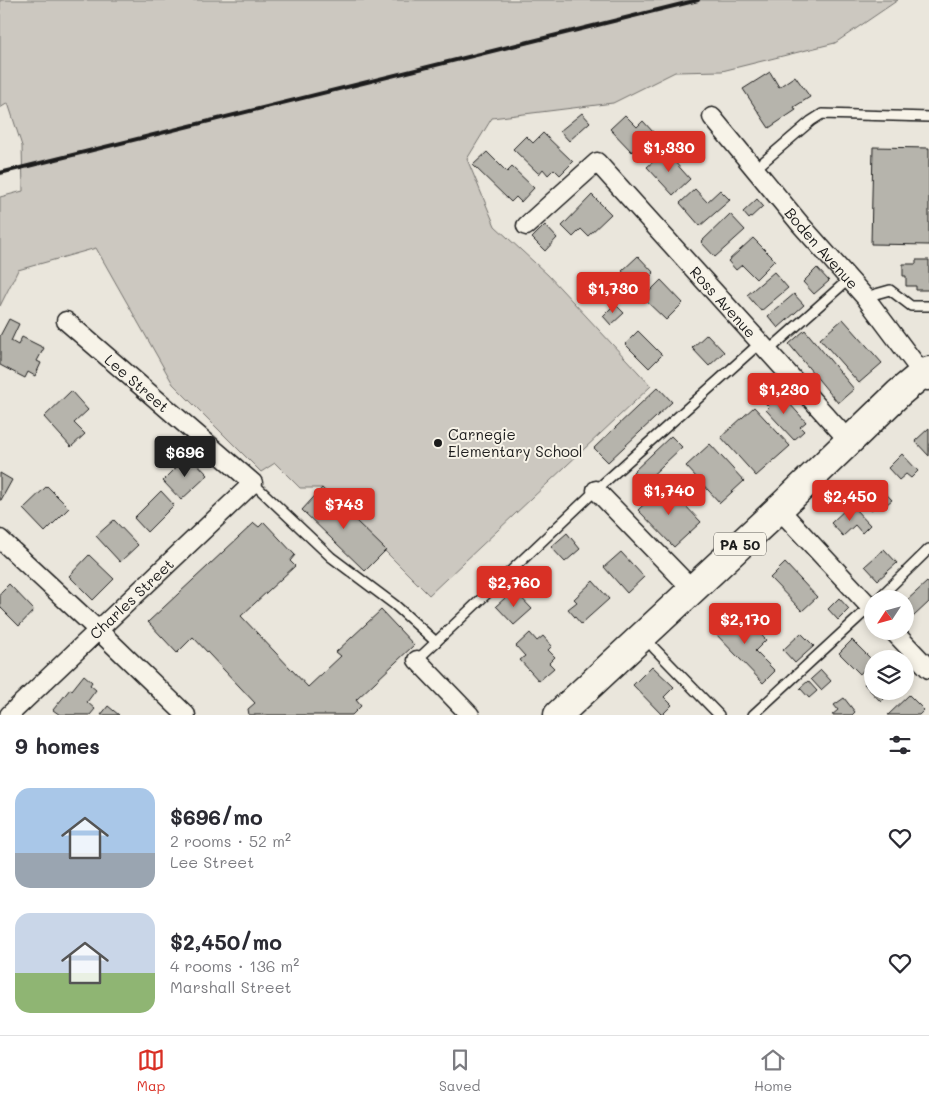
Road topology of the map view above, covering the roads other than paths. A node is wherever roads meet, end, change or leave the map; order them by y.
1 (712, 117) dead end
2 (928, 117) edge
3 (755, 169) junction
4 (526, 226) dead end
5 (849, 279) junction
6 (865, 297) junction
7 (929, 306) edge
8 (66, 321) dead end
9 (764, 347) junction
10 (927, 376) edge
11 (848, 442) junction
12 (253, 483) junction
13 (596, 490) junction
14 (778, 508) junction
15 (0, 540) edge
16 (929, 549) edge
17 (692, 589) junction
18 (888, 590) edge
19 (864, 596) edge
20 (864, 613) edge
21 (99, 631) junction
22 (644, 634) junction
23 (902, 640) edge
24 (436, 642) junction
25 (417, 660) joint
26 (929, 669) edge
27 (9, 715) edge
28 (186, 715) edge
29 (470, 715) edge
30 (558, 715) edge
31 (719, 715) edge
32 (753, 715) edge

1 - 3 street, Boden Avenue
2 - 3 lane
3 - 5 street, Boden Avenue
4 - 9 street, Ross Avenue
5 - 6 street, Boden Avenue
5 - 9 lane
6 - 7 lane
6 - 10 street, Boden Avenue
8 - 12 street, Lee Street
9 - 11 street, Ross Avenue
9 - 13 lane
10 - 11 main road, PA 50
11 - 14 main road, PA 50
12 - 21 street, Charles Street
12 - 24 lane
13 - 17 street
13 - 24 lane
14 - 17 main road, PA 50
14 - 19 street
15 - 21 street
16 - 18 lane
17 - 22 main road, PA 50
20 - 32 lane
21 - 27 street, Charles Street
21 - 28 street
22 - 30 main road, PA 50
22 - 31 lane
23 - 26 street
24 - 25 lane
25 - 29 street

